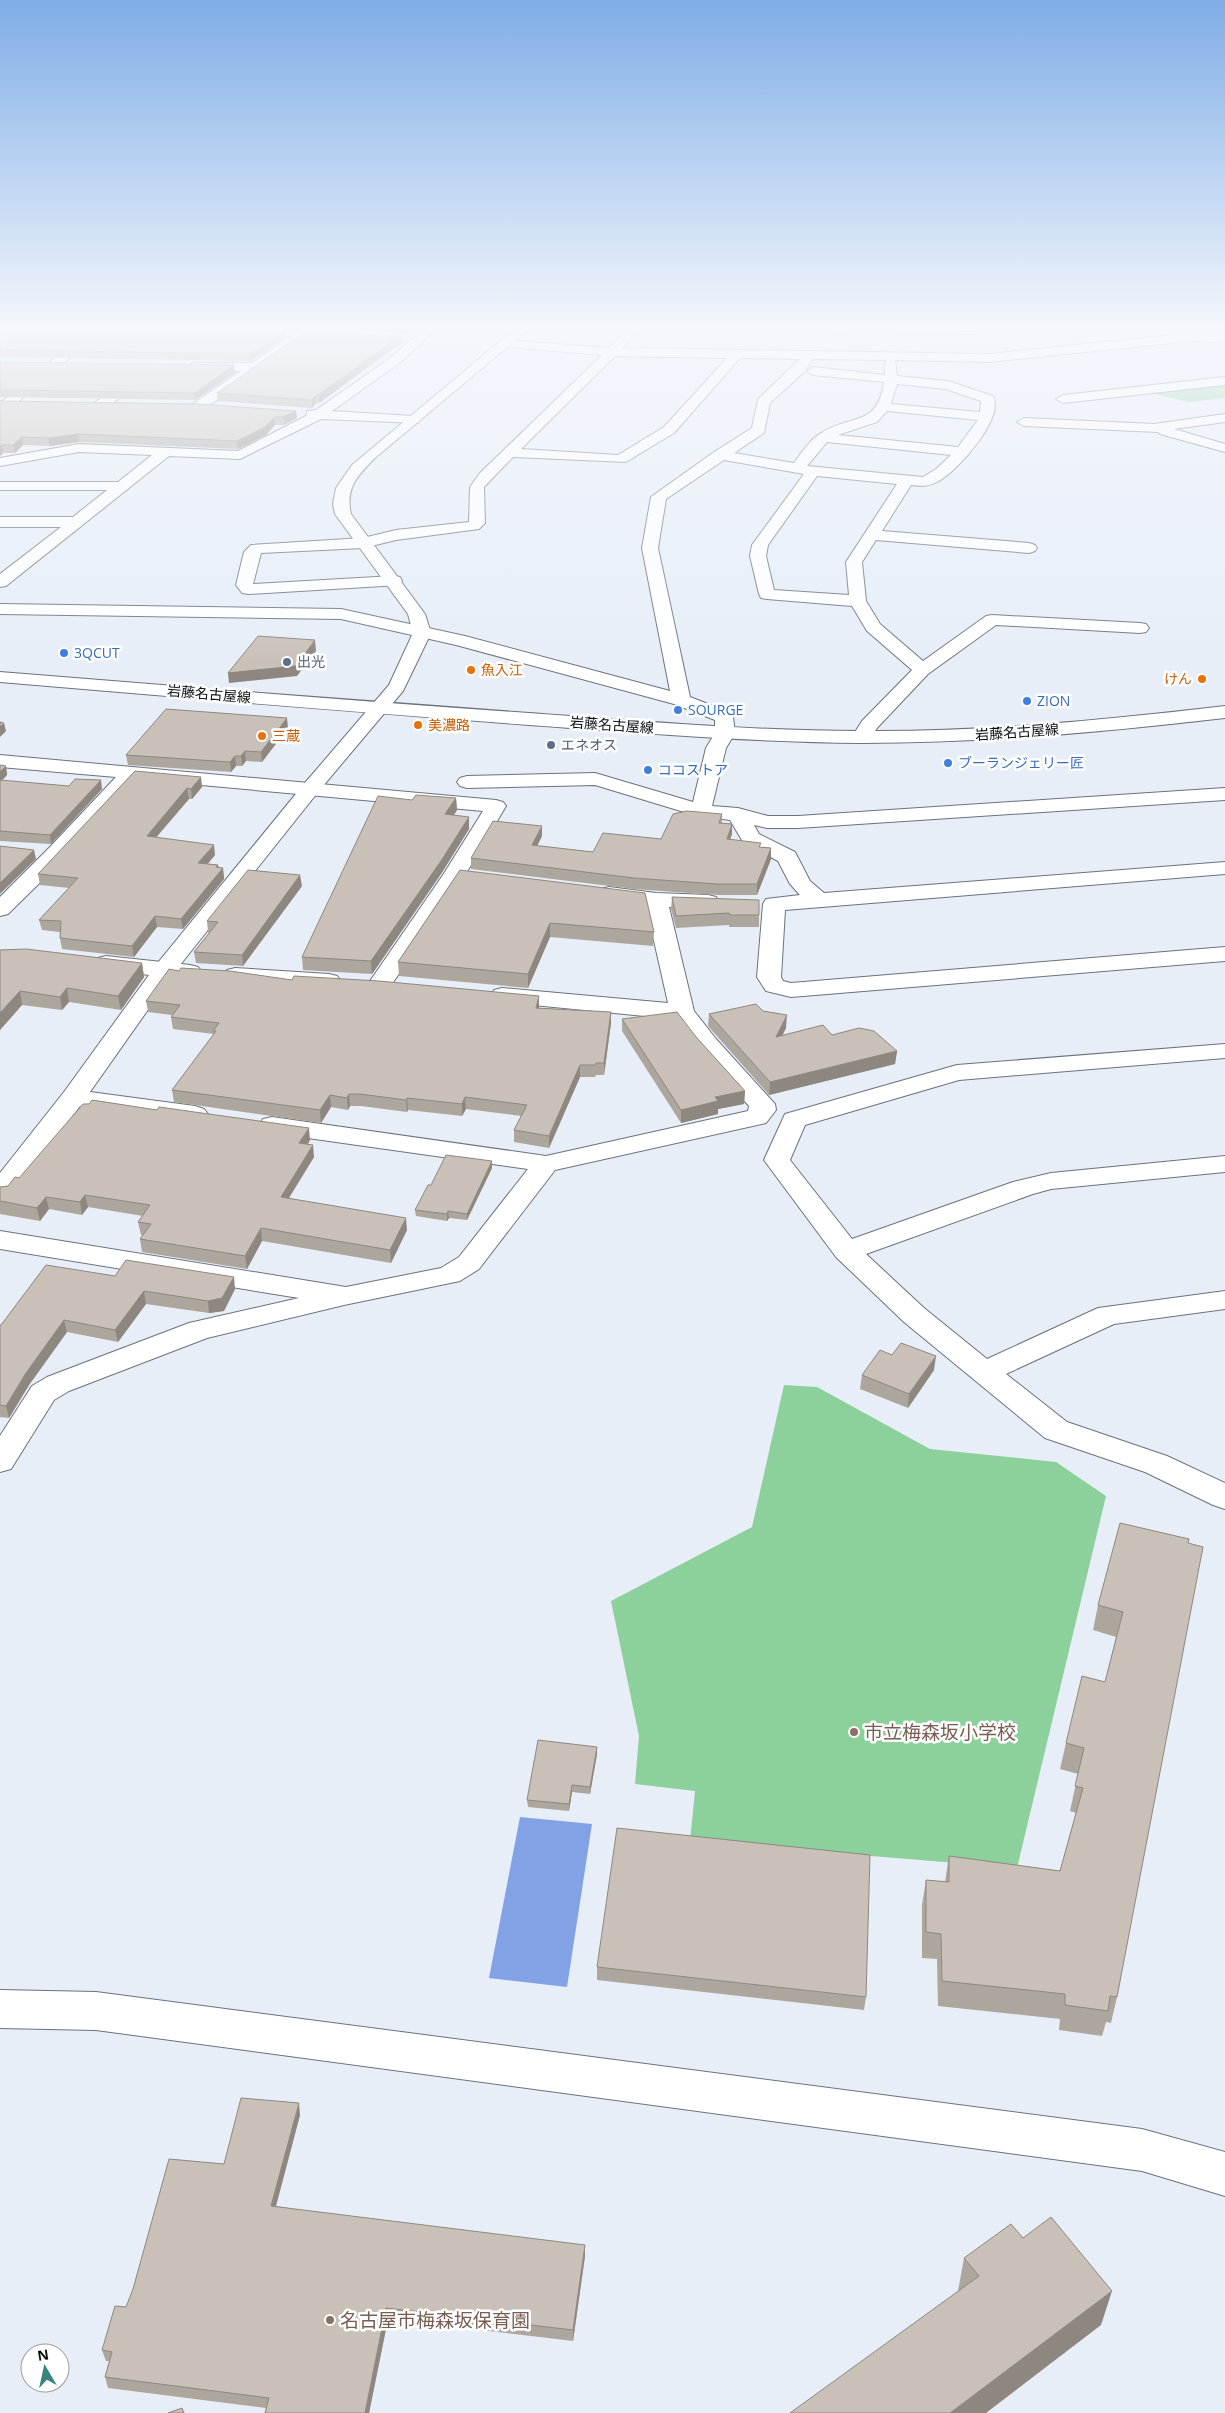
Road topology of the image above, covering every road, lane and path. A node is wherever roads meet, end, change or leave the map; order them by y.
1 (268, 441) edge
2 (388, 441) edge
3 (520, 441) edge
4 (651, 441) edge
5 (741, 441) edge
6 (820, 441) edge
7 (848, 441) edge
8 (970, 441) edge
9 (1199, 441) edge
10 (1225, 448) edge
11 (508, 452) junction
12 (962, 452) junction
13 (164, 453) junction
14 (719, 455) junction
15 (0, 462) edge
16 (797, 469) junction
17 (813, 471) junction
18 (907, 480) junction
19 (0, 486) edge
20 (122, 486) junction
21 (0, 522) edge
22 (76, 522) junction
23 (870, 535) junction
24 (362, 543) junction
25 (1028, 548) dead end
26 (0, 563) edge
27 (24, 563) junction
28 (394, 581) junction
29 (0, 582) edge
30 (858, 601) junction
31 (0, 609) edge
32 (1140, 628) dead end
33 (422, 633) junction
34 (922, 670) junction
35 (0, 677) edge
36 (681, 700) junction
37 (377, 708) junction
38 (1225, 712) edge
39 (725, 733) junction
40 (862, 737) junction
41 (0, 761) edge
42 (132, 772) junction
43 (467, 782) dead end
44 (310, 788) junction
45 (1225, 794) edge
46 (701, 811) junction
47 (738, 814) junction
48 (28, 850) edge
49 (57, 853) junction
50 (1225, 868) edge
51 (589, 892) edge
52 (818, 898) junction
53 (656, 900) junction
54 (725, 902) edge
55 (0, 909) edge
56 (1225, 954) edge
57 (87, 961) edge
58 (164, 970) junction
59 (364, 983) junction
60 (410, 986) edge
61 (478, 993) edge
62 (682, 1012) junction
63 (1225, 1051) edge
64 (73, 1097) junction
65 (221, 1118) edge
66 (250, 1122) edge
67 (546, 1164) junction
68 (1225, 1164) edge
69 (0, 1192) edge
70 (0, 1240) edge
71 (846, 1251) junction
72 (346, 1296) junction
73 (1225, 1300) edge
74 (984, 1372) junction
75 (0, 1461) edge
76 (1225, 1497) edge
77 (0, 2009) edge
78 (1225, 2174) edge

1 - 13 street
2 - 24 street
3 - 11 street
4 - 11 street
5 - 14 street
6 - 16 street
7 - 12 street
8 - 12 street
9 - 10 street
11 - 24 street
12 - 18 street
13 - 15 street
13 - 20 street
14 - 16 street
14 - 36 street
16 - 17 street
17 - 18 street
17 - 30 street
18 - 23 street
19 - 20 street
20 - 22 street
21 - 22 street
22 - 27 street
23 - 25 street
23 - 30 street
24 - 28 street
24 - 28 street
26 - 27 street
27 - 29 street
28 - 33 street
30 - 34 street
31 - 33 street
32 - 34 street
33 - 36 street
33 - 37 street
34 - 40 street
35 - 37 street, 岩藤名古屋線
36 - 39 street
37 - 39 street, 岩藤名古屋線
37 - 44 street
38 - 40 street, 岩藤名古屋線
39 - 40 street, 岩藤名古屋線
39 - 46 street
41 - 42 street
42 - 44 street
42 - 49 street
43 - 46 street
44 - 58 street
44 - 59 street
45 - 47 street
46 - 47 street
47 - 52 street
48 - 49 street
49 - 55 street
50 - 52 street
51 - 53 street
52 - 56 street
53 - 54 street
53 - 62 street
57 - 58 street
58 - 59 street
58 - 64 street
59 - 60 street
61 - 62 street
62 - 67 street
63 - 71 street
64 - 65 street
64 - 69 street
66 - 67 street
67 - 72 street
68 - 71 street
70 - 72 street
71 - 74 street
72 - 75 street
73 - 74 street
74 - 76 street
77 - 78 street

